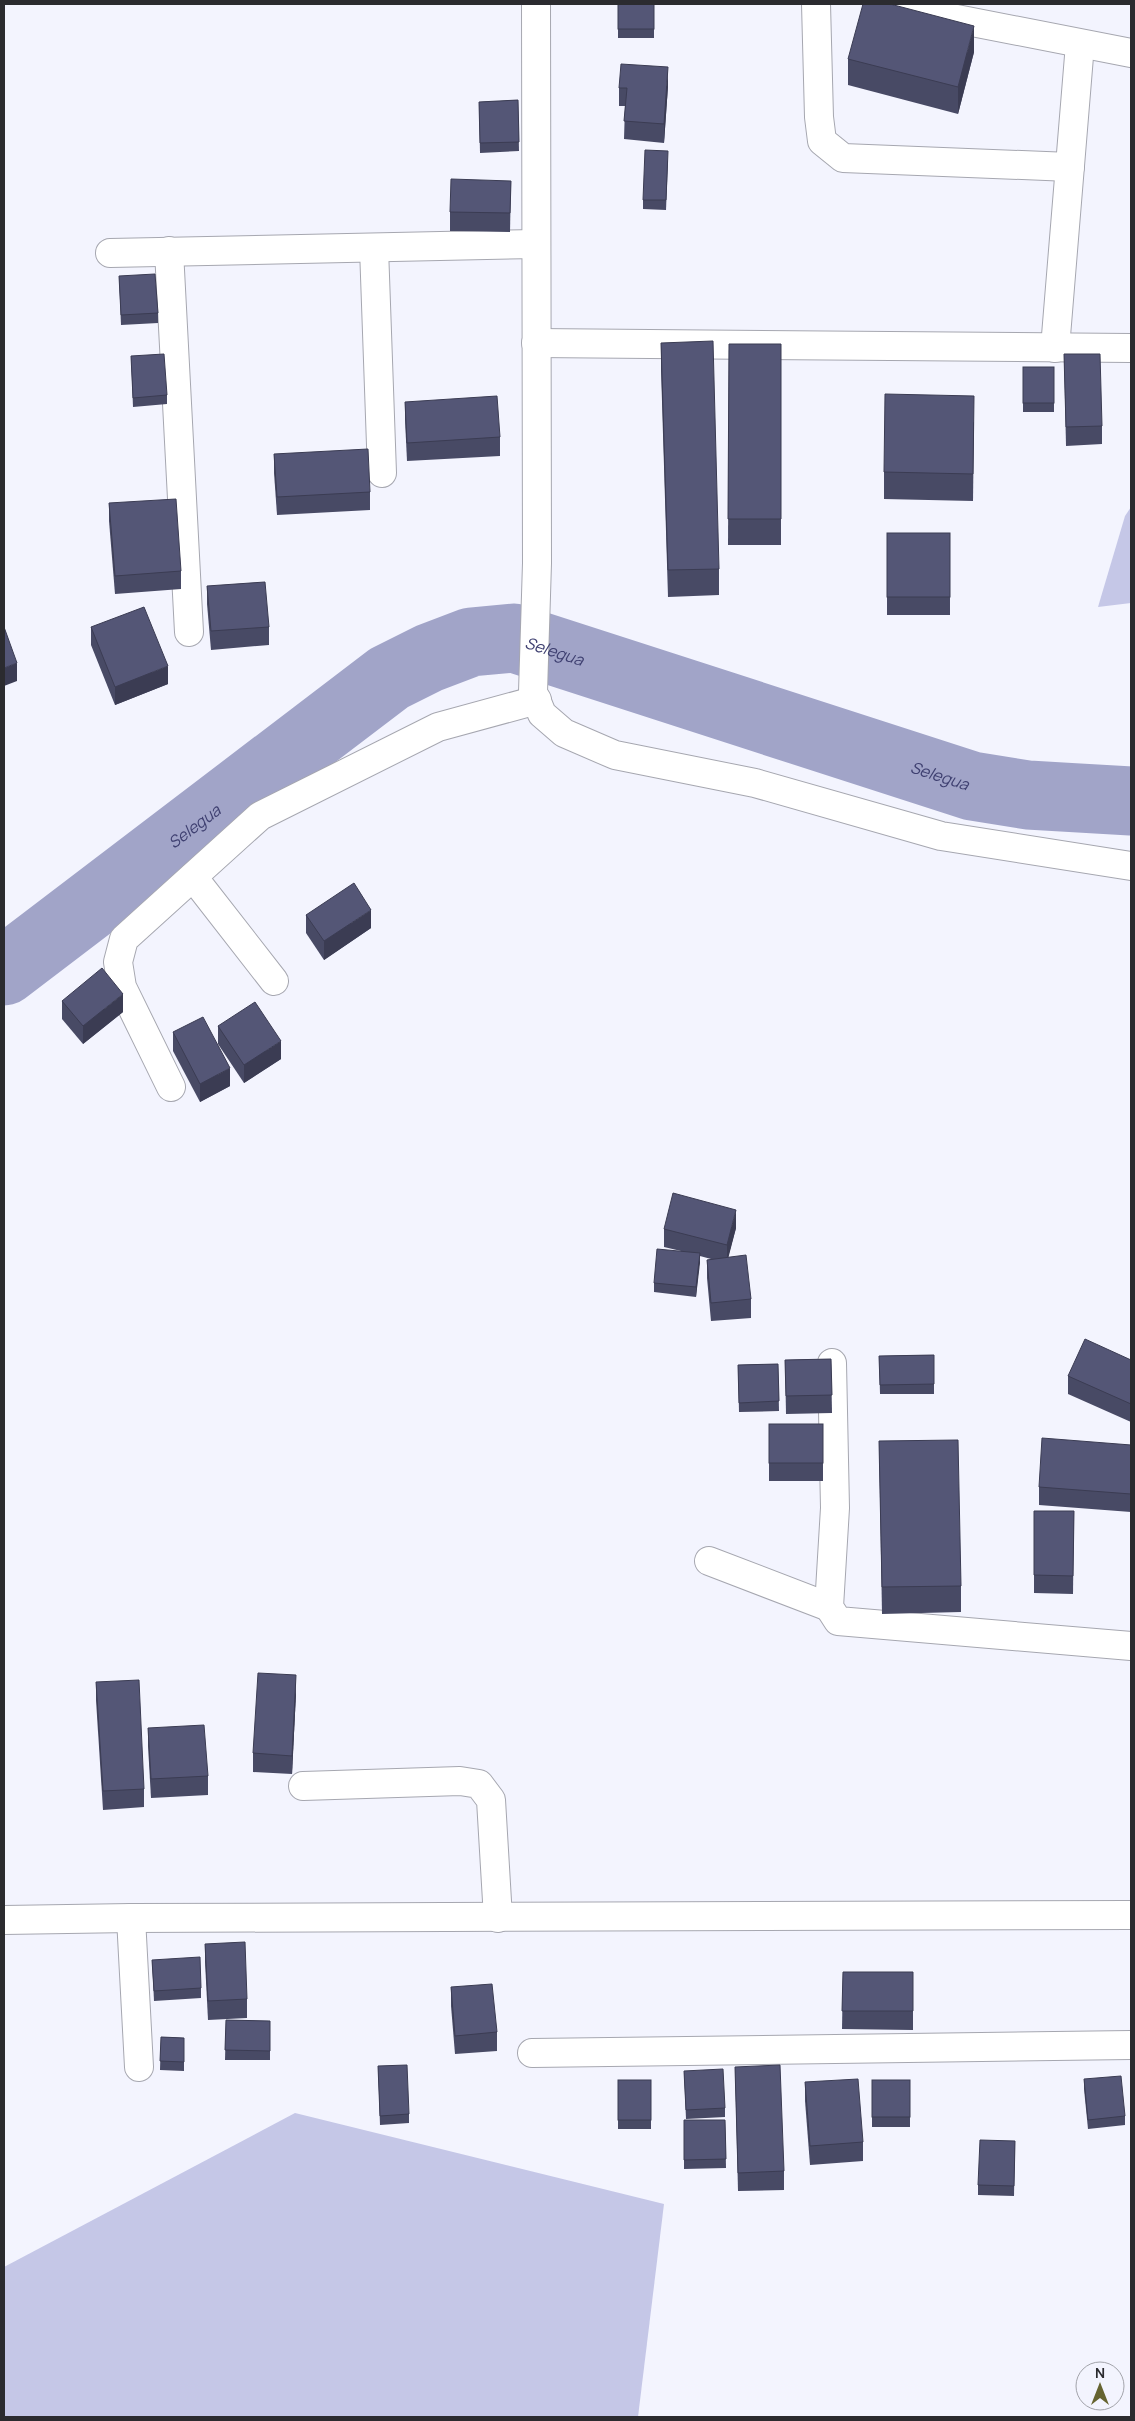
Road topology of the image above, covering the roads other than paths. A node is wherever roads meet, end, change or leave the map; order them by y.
1 (536, 4) edge
2 (816, 4) edge
3 (880, 4) edge
4 (1080, 44) junction
5 (1131, 54) edge
6 (1070, 167) junction
7 (536, 244) junction
8 (374, 248) junction
9 (169, 251) junction
10 (110, 253) dead end
11 (536, 343) junction
12 (1055, 348) junction
13 (1131, 348) edge
14 (382, 473) dead end
15 (189, 632) dead end
16 (536, 700) junction
17 (1131, 866) edge
18 (193, 877) junction
19 (274, 981) dead end
20 (171, 1088) dead end
21 (832, 1363) edge
22 (709, 1560) dead end
23 (829, 1607) junction
24 (1131, 1646) edge
25 (303, 1786) dead end
26 (1131, 1915) edge
27 (131, 1918) junction
28 (498, 1918) junction
29 (4, 1920) edge
30 (1131, 2045) edge
31 (532, 2053) dead end
32 (139, 2067) dead end

1 - 7 street
2 - 6 street
3 - 4 street
4 - 5 street
4 - 6 street
6 - 12 street
7 - 8 street
7 - 11 street
8 - 9 street
8 - 14 street
9 - 10 street
9 - 15 street
11 - 12 street
11 - 16 street
12 - 13 street
16 - 17 street
16 - 18 street
18 - 19 street
18 - 20 street
21 - 23 street
22 - 23 street
23 - 24 street
25 - 28 street
26 - 28 street
27 - 28 street
27 - 29 street
27 - 32 street
30 - 31 street

